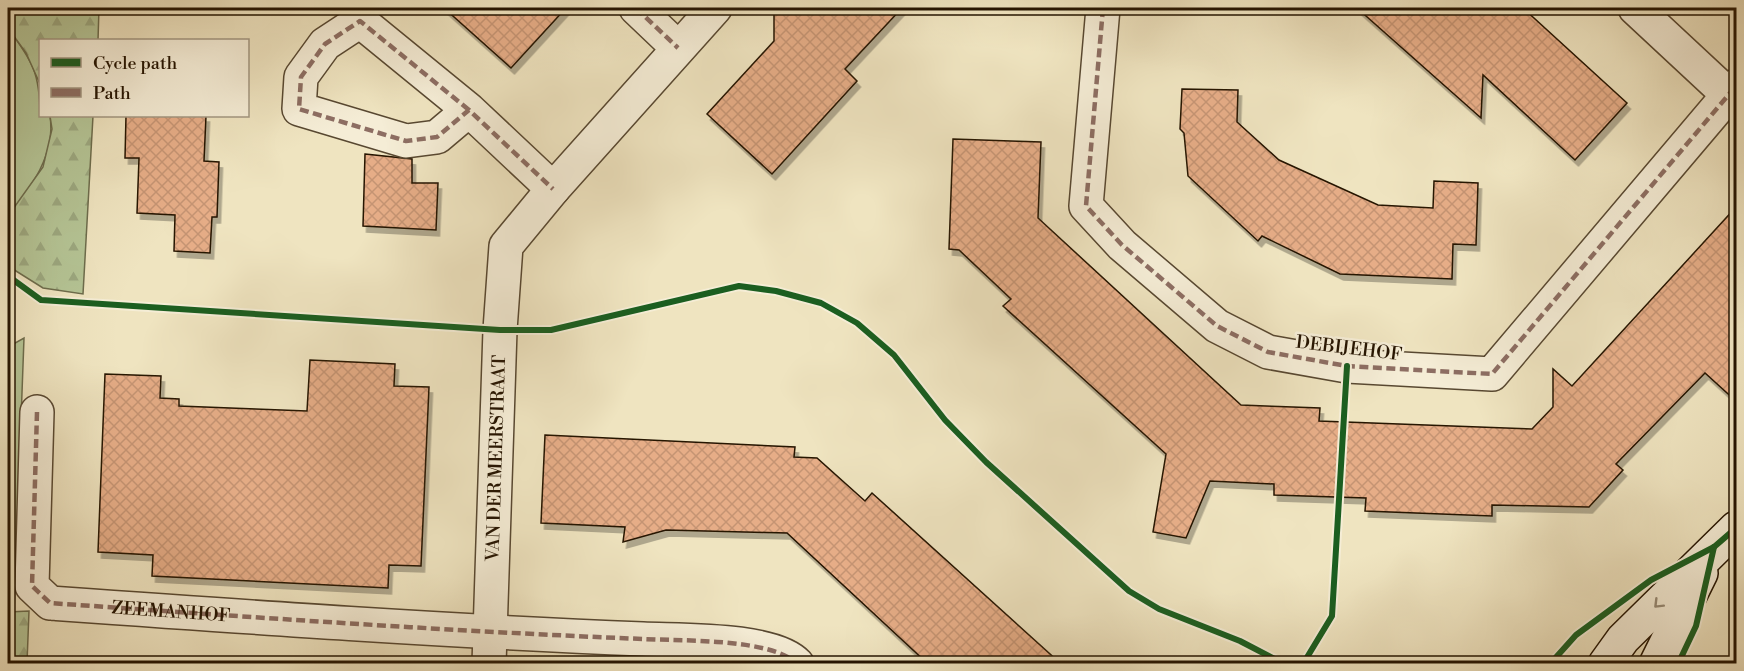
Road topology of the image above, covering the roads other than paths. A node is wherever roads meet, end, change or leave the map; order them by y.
1 (636, 8) edge
2 (715, 8) edge
3 (1103, 8) edge
4 (1635, 8) edge
5 (678, 48) junction
6 (1734, 94) edge
7 (469, 111) junction
8 (553, 189) junction
9 (37, 412) dead end
10 (1725, 537) edge
11 (489, 648) edge
12 (797, 663) edge
13 (1605, 663) edge
14 (1656, 663) edge

1 - 5 street
2 - 5 street, VAN DER MEERSTRAAT
3 - 6 street, DEBIJEHOF
4 - 6 street
5 - 8 street, VAN DER MEERSTRAAT
7 - 7 street
7 - 8 street
8 - 11 street, VAN DER MEERSTRAAT
9 - 11 street, ZEEMANHOF
10 -> 13 street
10 - 14 street
11 - 12 street, ZEEMANHOF

